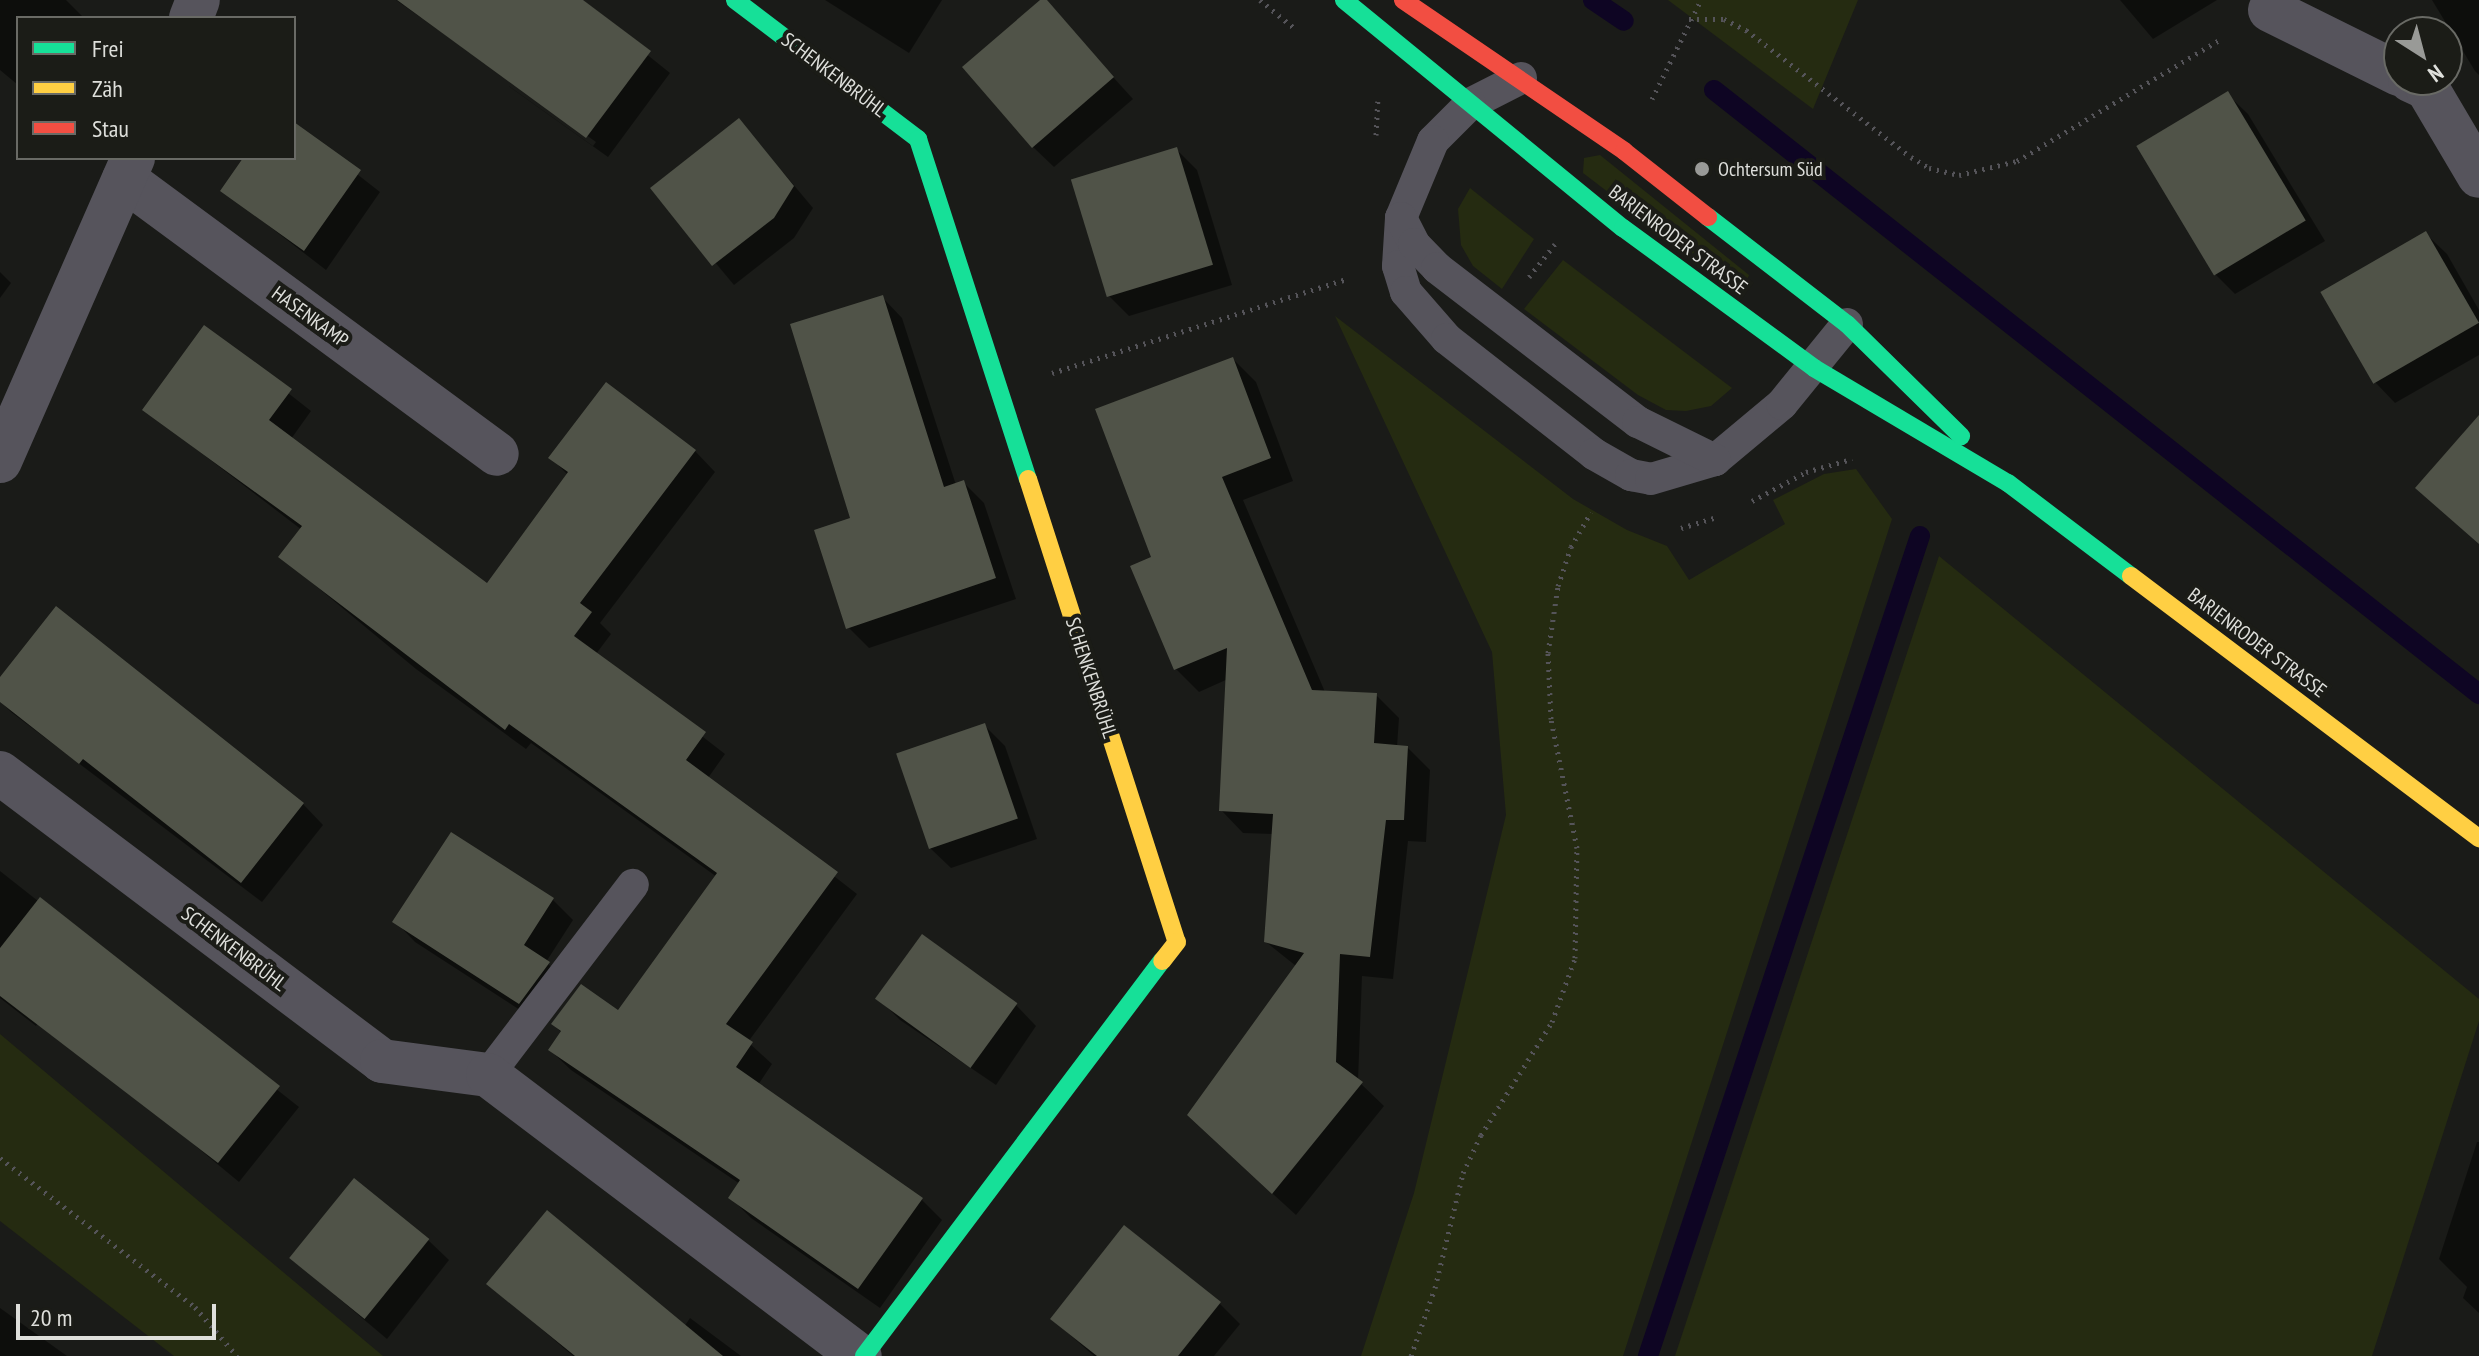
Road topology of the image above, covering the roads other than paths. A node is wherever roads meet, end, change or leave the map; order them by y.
1 (735, 0) edge
2 (1344, 0) edge
3 (1403, 0) edge
4 (2270, 10) road end
5 (2383, 66) edge
6 (1521, 78) junction
7 (2432, 96) edge
8 (1470, 104) junction
9 (128, 169) edge
10 (2479, 176) edge
11 (1401, 218) junction
12 (1847, 324) junction
13 (1814, 368) junction
14 (497, 454) dead end
15 (1, 456) edge
16 (1715, 460) junction
17 (2008, 483) junction
18 (0, 773) edge
19 (2479, 838) edge
20 (633, 885) dead end
21 (488, 1075) junction
22 (862, 1356) edge

1 - 22 main road, SCHENKENBRÜHL
2 - 8 main road, BARIENRODER STRASSE
3 - 6 main road, BARIENRODER STRASSE
4 - 5 street
6 - 8 lane
6 - 12 main road, BARIENRODER STRASSE
7 - 10 street
8 - 11 lane
8 - 13 main road, BARIENRODER STRASSE
9 - 14 street, HASENKAMP
9 - 15 street, HASENKAMP
11 - 16 lane
11 - 16 lane
12 - 13 lane
12 - 17 main road, BARIENRODER STRASSE
13 - 16 lane
13 - 17 main road, BARIENRODER STRASSE
17 - 19 main road, BARIENRODER STRASSE
18 - 21 street, SCHENKENBRÜHL
20 - 21 lane
21 - 22 street, SCHENKENBRÜHL

